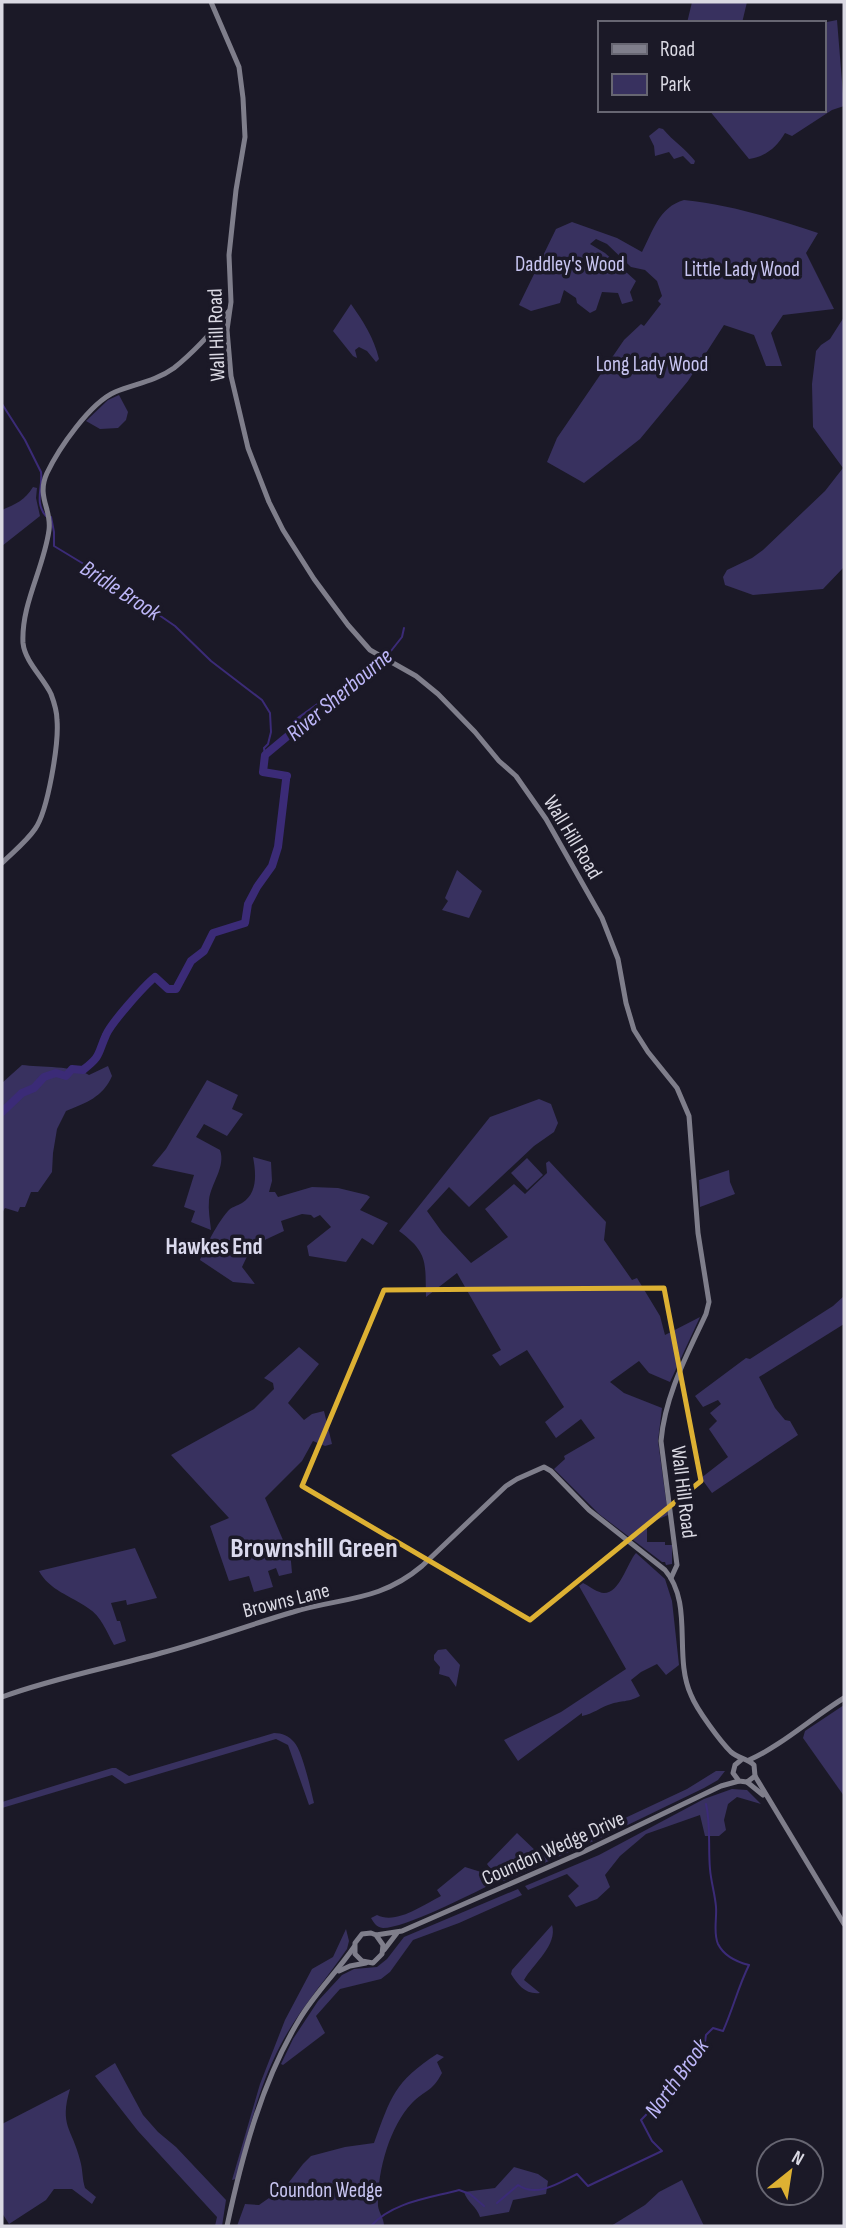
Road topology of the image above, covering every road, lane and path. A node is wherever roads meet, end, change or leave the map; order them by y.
1 (211, 2) edge
2 (229, 311) junction
3 (215, 328) junction
4 (228, 330) junction
5 (2, 863) edge
6 (671, 1578) junction
7 (2, 1697) edge
8 (844, 1698) edge
9 (732, 1753) junction
10 (766, 1753) junction
11 (745, 1760) junction
12 (734, 1768) junction
13 (755, 1768) junction
14 (755, 1776) junction
15 (739, 1781) junction
16 (747, 1782) junction
17 (720, 1786) junction
18 (768, 1800) junction
19 (844, 1924) edge
20 (397, 1933) junction
21 (376, 1935) junction
22 (354, 1947) junction
23 (383, 1951) junction
24 (366, 1963) junction
25 (335, 1973) junction
26 (227, 2226) edge

1 - 2 street, Wall Hill Road
2 - 3 street
2 - 4 street, Wall Hill Road
3 - 4 street
3 - 5 street
4 - 6 street, Wall Hill Road
6 - 7 street, Browns Lane
6 - 9 street, Wall Hill Road
8 - 10 street
9 - 11 street, Wall Hill Road
9 - 12 street, Wall Hill Road
10 - 11 street
10 - 13 street
11 - 12 street
11 - 13 street
12 - 15 street
12 - 17 street, Coundon Wedge Drive
13 - 14 street
14 - 16 street
14 - 18 street
15 - 16 street
15 - 17 street, Coundon Wedge Drive
16 - 18 street
17 - 20 street, Coundon Wedge Drive
18 - 19 street
20 - 21 street, Coundon Wedge Drive
20 - 23 street, Coundon Wedge Drive
21 - 22 street, Coundon Wedge Drive
21 - 23 street
22 - 24 street
22 - 25 street, Coundon Wedge Drive
23 - 24 street, Coundon Wedge Drive
24 - 25 street, Coundon Wedge Drive
25 - 26 street, Coundon Wedge Drive

